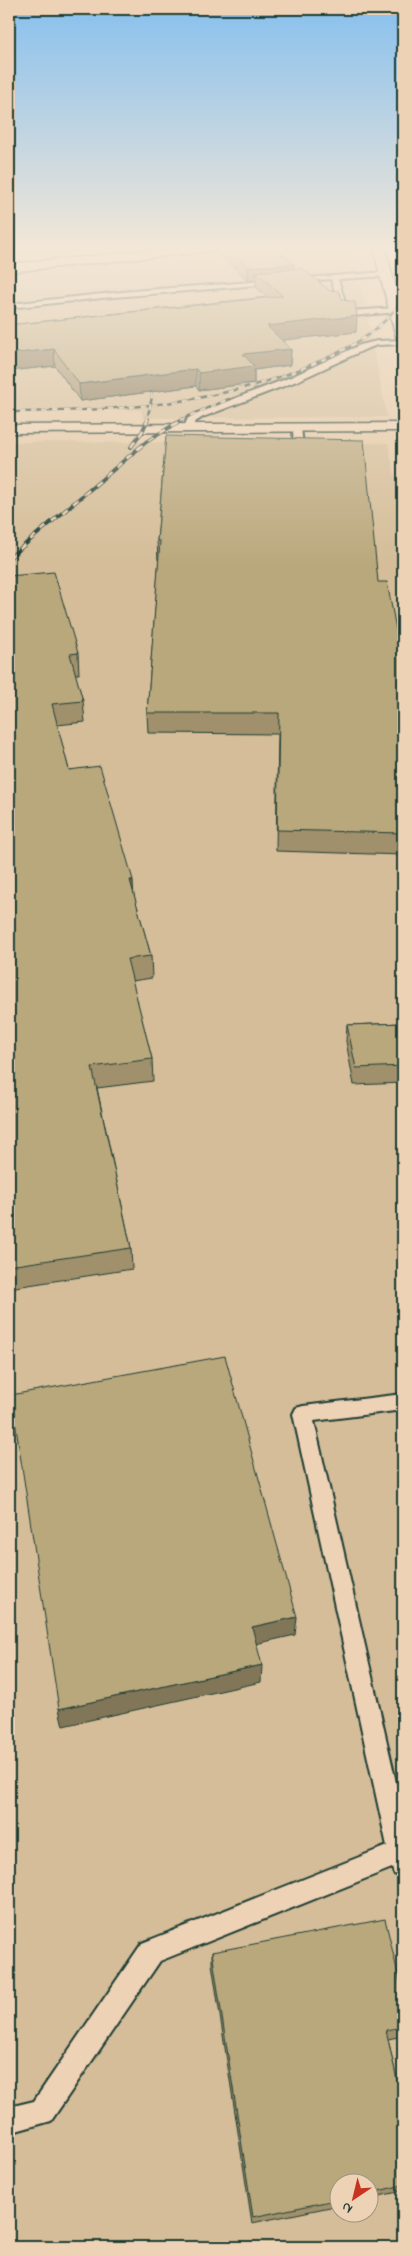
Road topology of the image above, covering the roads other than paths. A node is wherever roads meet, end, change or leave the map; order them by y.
1 (349, 353) edge
2 (403, 427) edge
3 (298, 428) junction
4 (188, 429) junction
5 (9, 430) edge
6 (299, 453) edge
7 (403, 1402) edge
8 (402, 1856) edge
9 (9, 2120) edge

1 - 4 lane
2 - 3 street
3 - 4 street
3 - 6 lane
4 - 5 street
7 - 8 lane
8 - 9 lane

